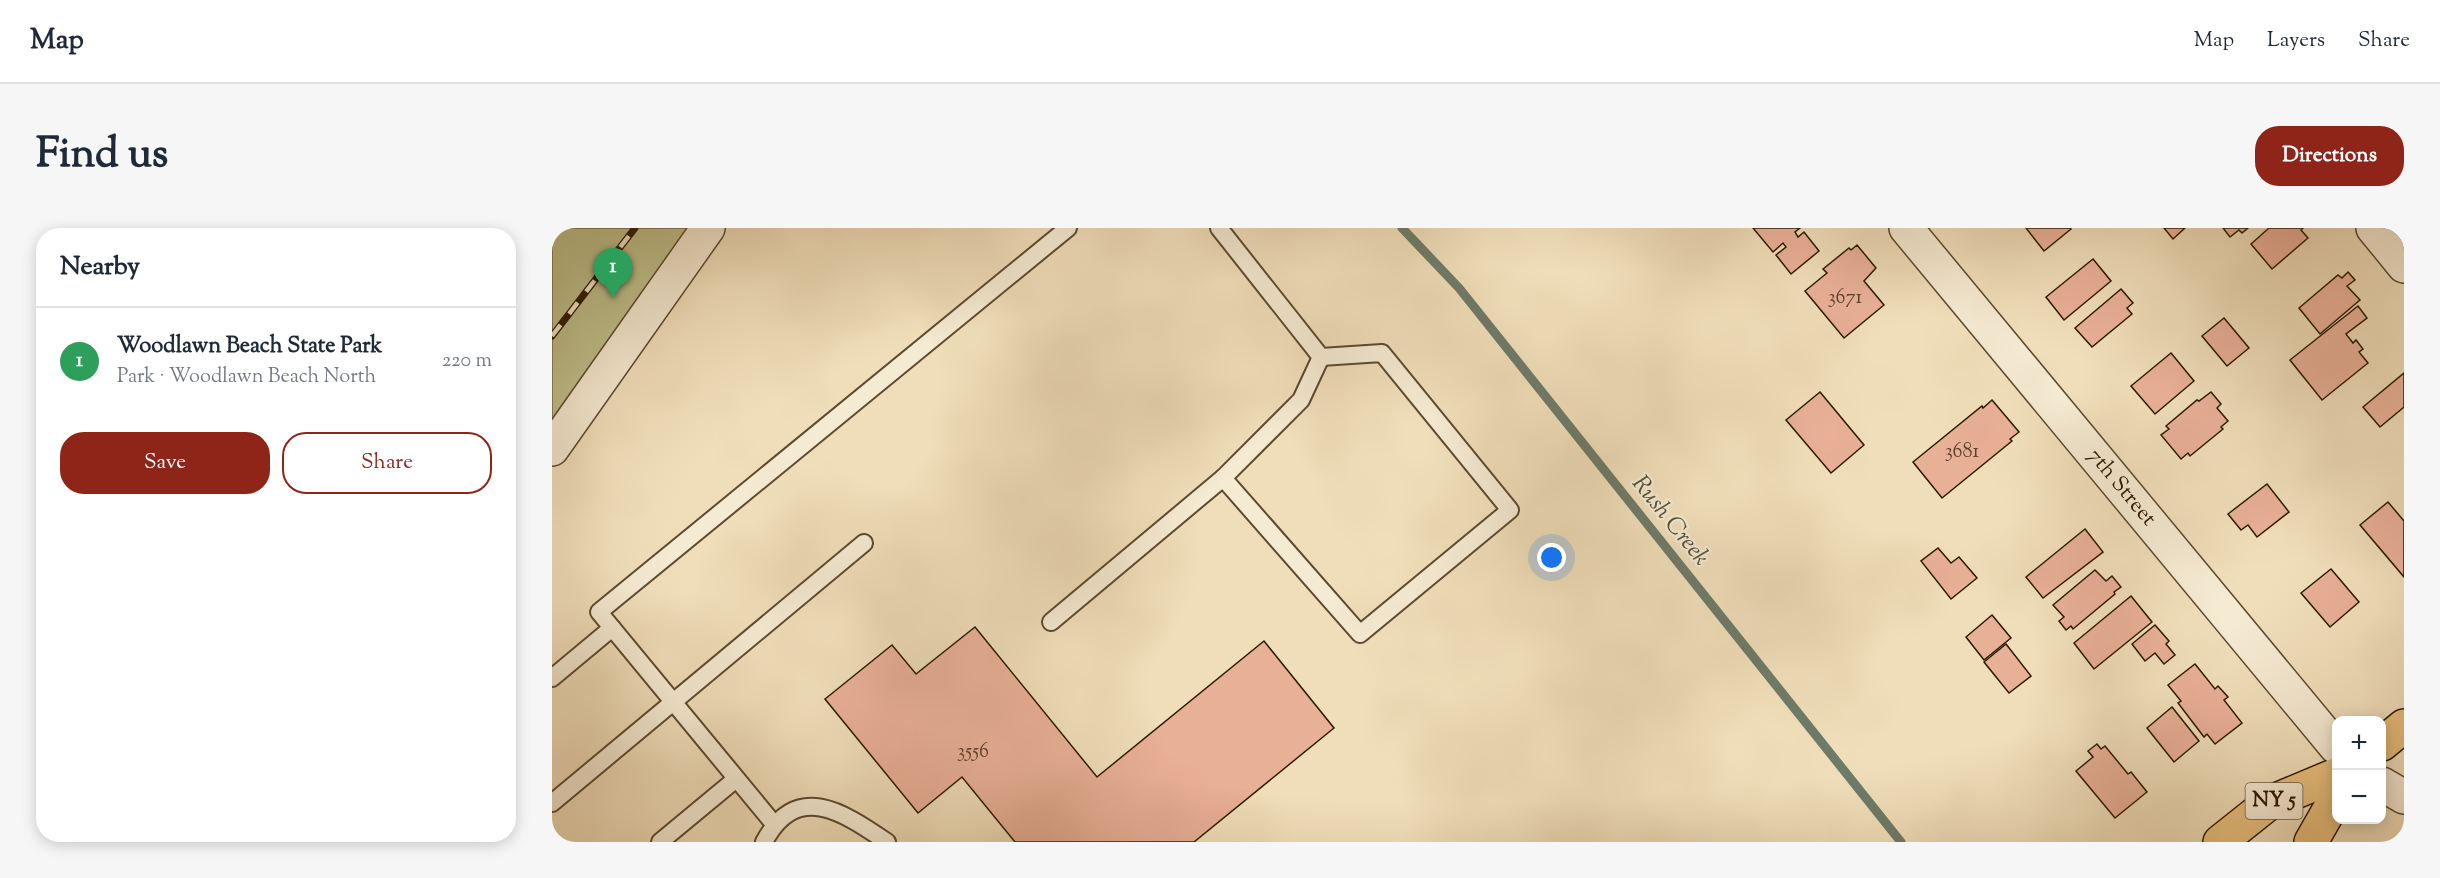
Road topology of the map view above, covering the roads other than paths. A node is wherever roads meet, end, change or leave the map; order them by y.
1 (708, 228) edge
2 (1068, 228) edge
3 (1220, 228) edge
4 (1906, 228) edge
5 (2373, 228) edge
6 (2404, 266) edge
7 (1321, 357) junction
8 (552, 449) edge
9 (1223, 478) junction
10 (864, 543) dead end
11 (1051, 622) dead end
12 (612, 628) junction
13 (552, 678) edge
14 (673, 702) junction
15 (2404, 726) edge
16 (2332, 741) edge
17 (2386, 741) edge
18 (2332, 777) edge
19 (736, 779) junction
20 (2386, 786) edge
21 (2404, 797) edge
22 (552, 803) edge
23 (2332, 806) edge
24 (774, 824) junction
25 (660, 842) edge
26 (764, 842) edge
27 (887, 842) edge
28 (2220, 842) edge
29 (2311, 842) edge

1 - 8 street
2 - 12 lane
3 - 7 lane
4 - 16 street, 7th Street
5 - 6 street
7 - 9 lane
7 - 9 lane
9 - 11 lane
10 - 14 lane
12 - 13 lane
12 - 14 lane
14 - 19 lane
14 - 22 lane
15 - 17 highway
18 - 28 highway, NY 5
19 - 24 lane
19 - 25 lane
20 - 21 street
23 - 29 highway, NY 5
24 - 26 lane
24 - 27 lane

